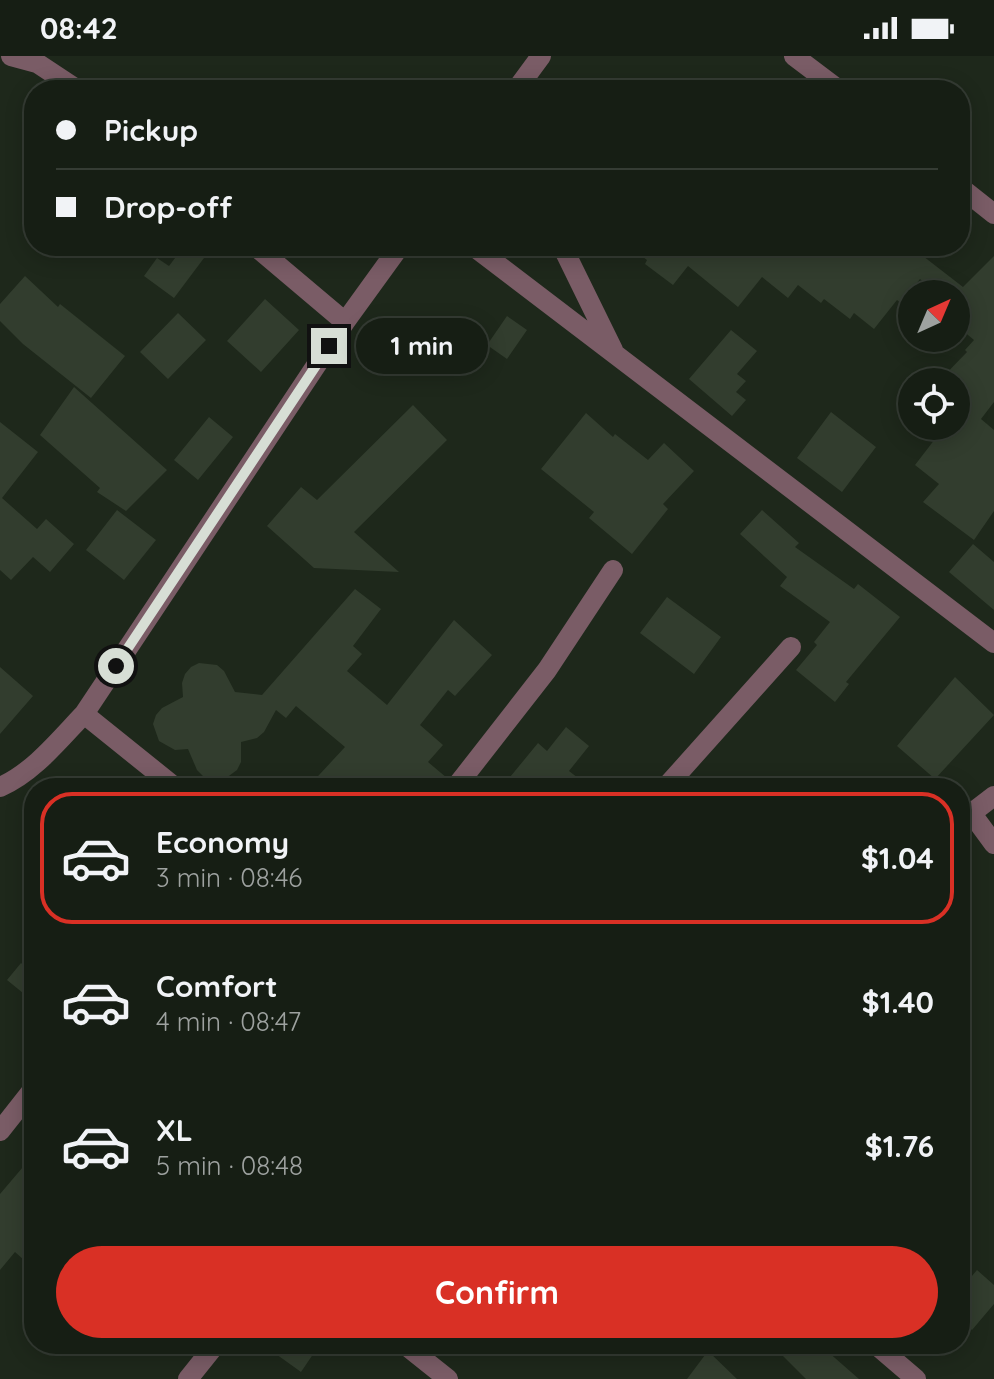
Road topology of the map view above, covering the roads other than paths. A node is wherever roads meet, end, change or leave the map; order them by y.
1 (11, 56) edge
2 (541, 56) edge
3 (794, 56) edge
4 (63, 80) edge
5 (523, 80) edge
6 (826, 80) edge
7 (970, 195) edge
8 (994, 214) edge
9 (267, 256) edge
10 (393, 256) edge
11 (486, 256) edge
12 (567, 256) edge
13 (345, 322) junction
14 (615, 353) junction
15 (613, 570) dead end
16 (994, 643) edge
17 (791, 647) dead end
18 (84, 714) junction
19 (164, 778) edge
20 (463, 778) edge
21 (674, 778) edge
22 (0, 787) edge
23 (994, 796) edge
24 (970, 815) edge
25 (970, 822) edge
26 (994, 844) edge
27 (24, 1101) edge
28 (0, 1131) edge
29 (208, 1354) edge
30 (417, 1354) edge
31 (885, 1354) edge
32 (908, 1377) edge
33 (188, 1379) edge
34 (448, 1379) edge

1 - 4 street
2 - 5 street
3 - 6 street
7 - 8 street
9 - 13 street
10 - 13 street
11 - 14 street
12 - 14 street
13 - 18 street
14 - 16 street
15 - 20 street
17 - 21 street
18 - 19 street
18 - 22 street
23 - 24 street
25 - 26 street
27 - 28 street
29 - 33 street
30 - 34 street
31 - 32 street

